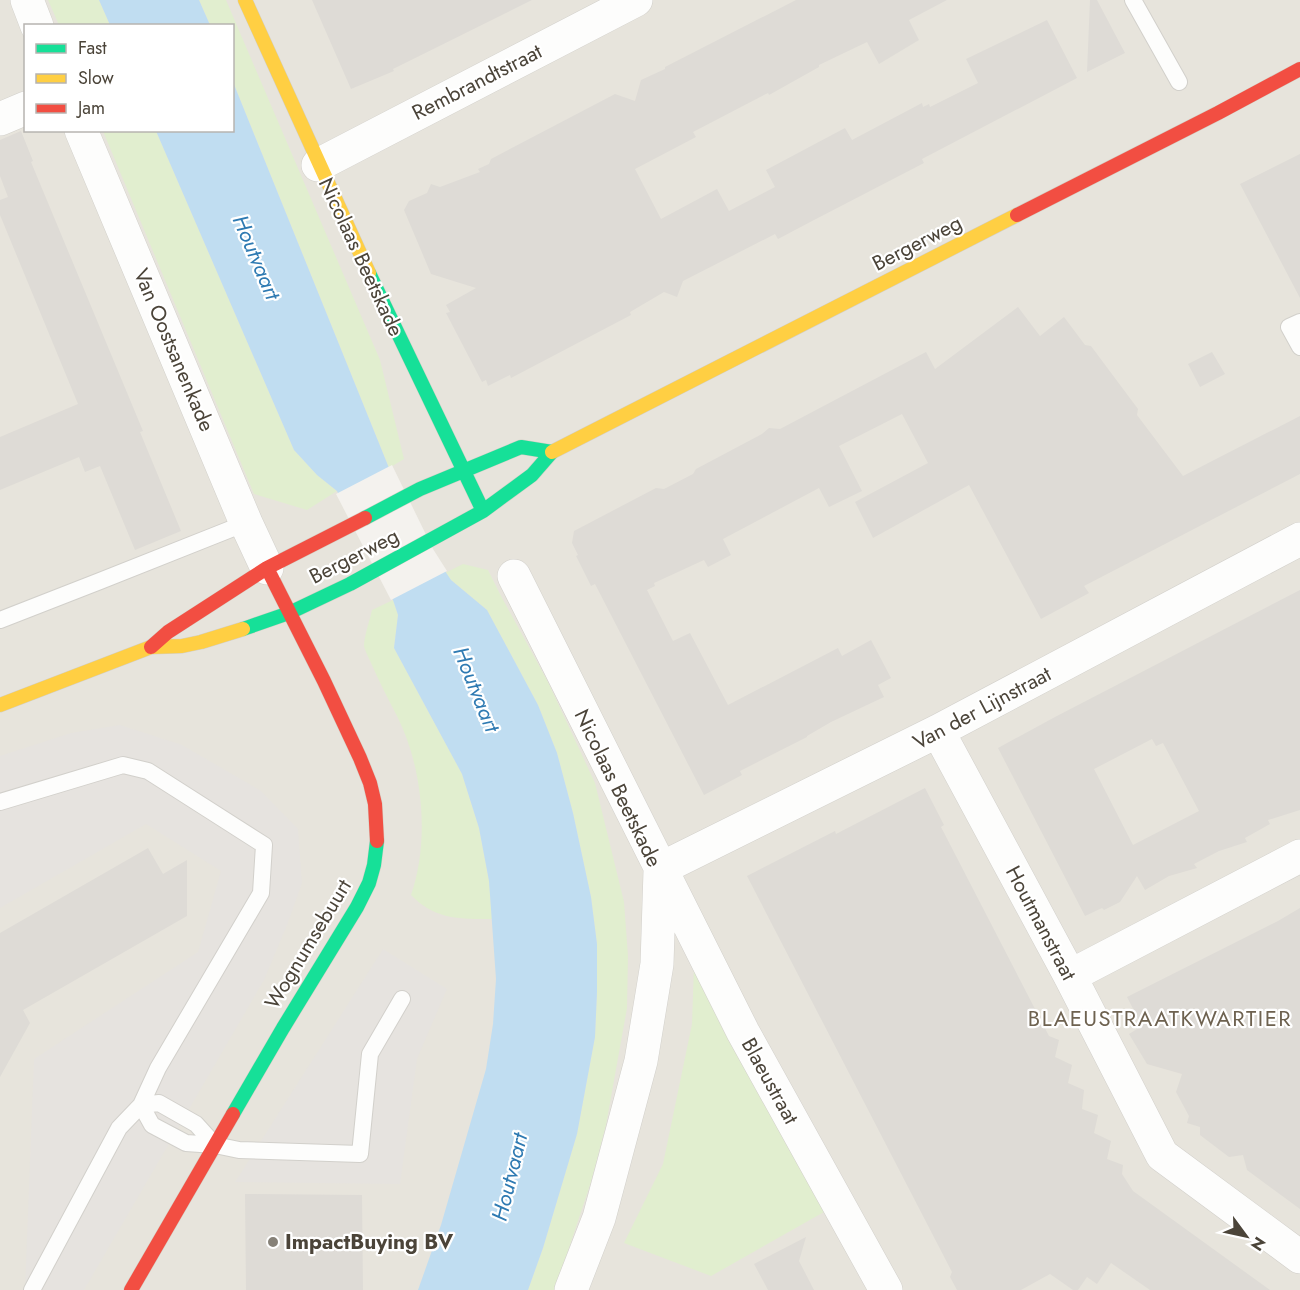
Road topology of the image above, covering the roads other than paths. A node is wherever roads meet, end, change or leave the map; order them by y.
1 (27, 0) edge
2 (245, 0) edge
3 (1133, 0) edge
4 (622, 3) edge
5 (37, 24) edge
6 (1300, 69) edge
7 (1179, 81) dead end
8 (24, 109) edge
9 (0, 119) edge
10 (82, 132) edge
11 (318, 165) junction
12 (1300, 322) edge
13 (1300, 347) edge
14 (552, 452) junction
15 (463, 470) junction
16 (483, 511) junction
17 (246, 523) junction
18 (1300, 539) edge
19 (267, 568) junction
20 (514, 576) dead end
21 (289, 613) junction
22 (0, 620) edge
23 (151, 647) junction
24 (0, 705) edge
25 (938, 732) junction
26 (0, 802) edge
27 (1300, 856) edge
28 (660, 869) junction
29 (1070, 976) junction
30 (402, 999) dead end
31 (141, 1105) junction
32 (215, 1145) junction
33 (1300, 1257) edge
34 (32, 1290) edge
35 (131, 1290) edge
36 (571, 1290) edge
37 (886, 1290) edge

1 - 5 street
2 - 11 main road, Nicolaas Beetskade
3 - 7 lane
4 - 11 street, Rembrandtstraat
6 - 14 main road, Bergerweg
8 - 9 street
10 - 17 street, Van Oostsanenkade
11 - 15 main road, Nicolaas Beetskade
12 - 13 lane
14 - 15 main road, Bergerweg
14 - 16 main road, Bergerweg
15 - 16 main road, Nicolaas Beetskade
15 - 19 main road, Bergerweg
16 - 21 main road, Bergerweg
17 - 19 street, Van Oostsanenkade
17 - 22 lane
18 - 25 street, Van der Lijnstraat
19 - 21 main road, Wognumsebuurt
19 - 23 main road, Bergerweg
20 - 28 street, Nicolaas Beetskade
21 - 23 main road, Bergerweg
21 - 32 main road, Wognumsebuurt
23 - 24 main road, Bergerweg
25 - 28 street, Van der Lijnstraat
25 - 29 street, Houtmanstraat
26 - 31 lane
27 - 29 street
28 - 36 street, Nicolaas Beetskade
28 - 37 street, Blaeustraat
29 - 33 street, Houtmanstraat
30 - 32 lane
31 - 32 lane
31 - 34 lane
32 - 35 main road, Wognumsebuurt

